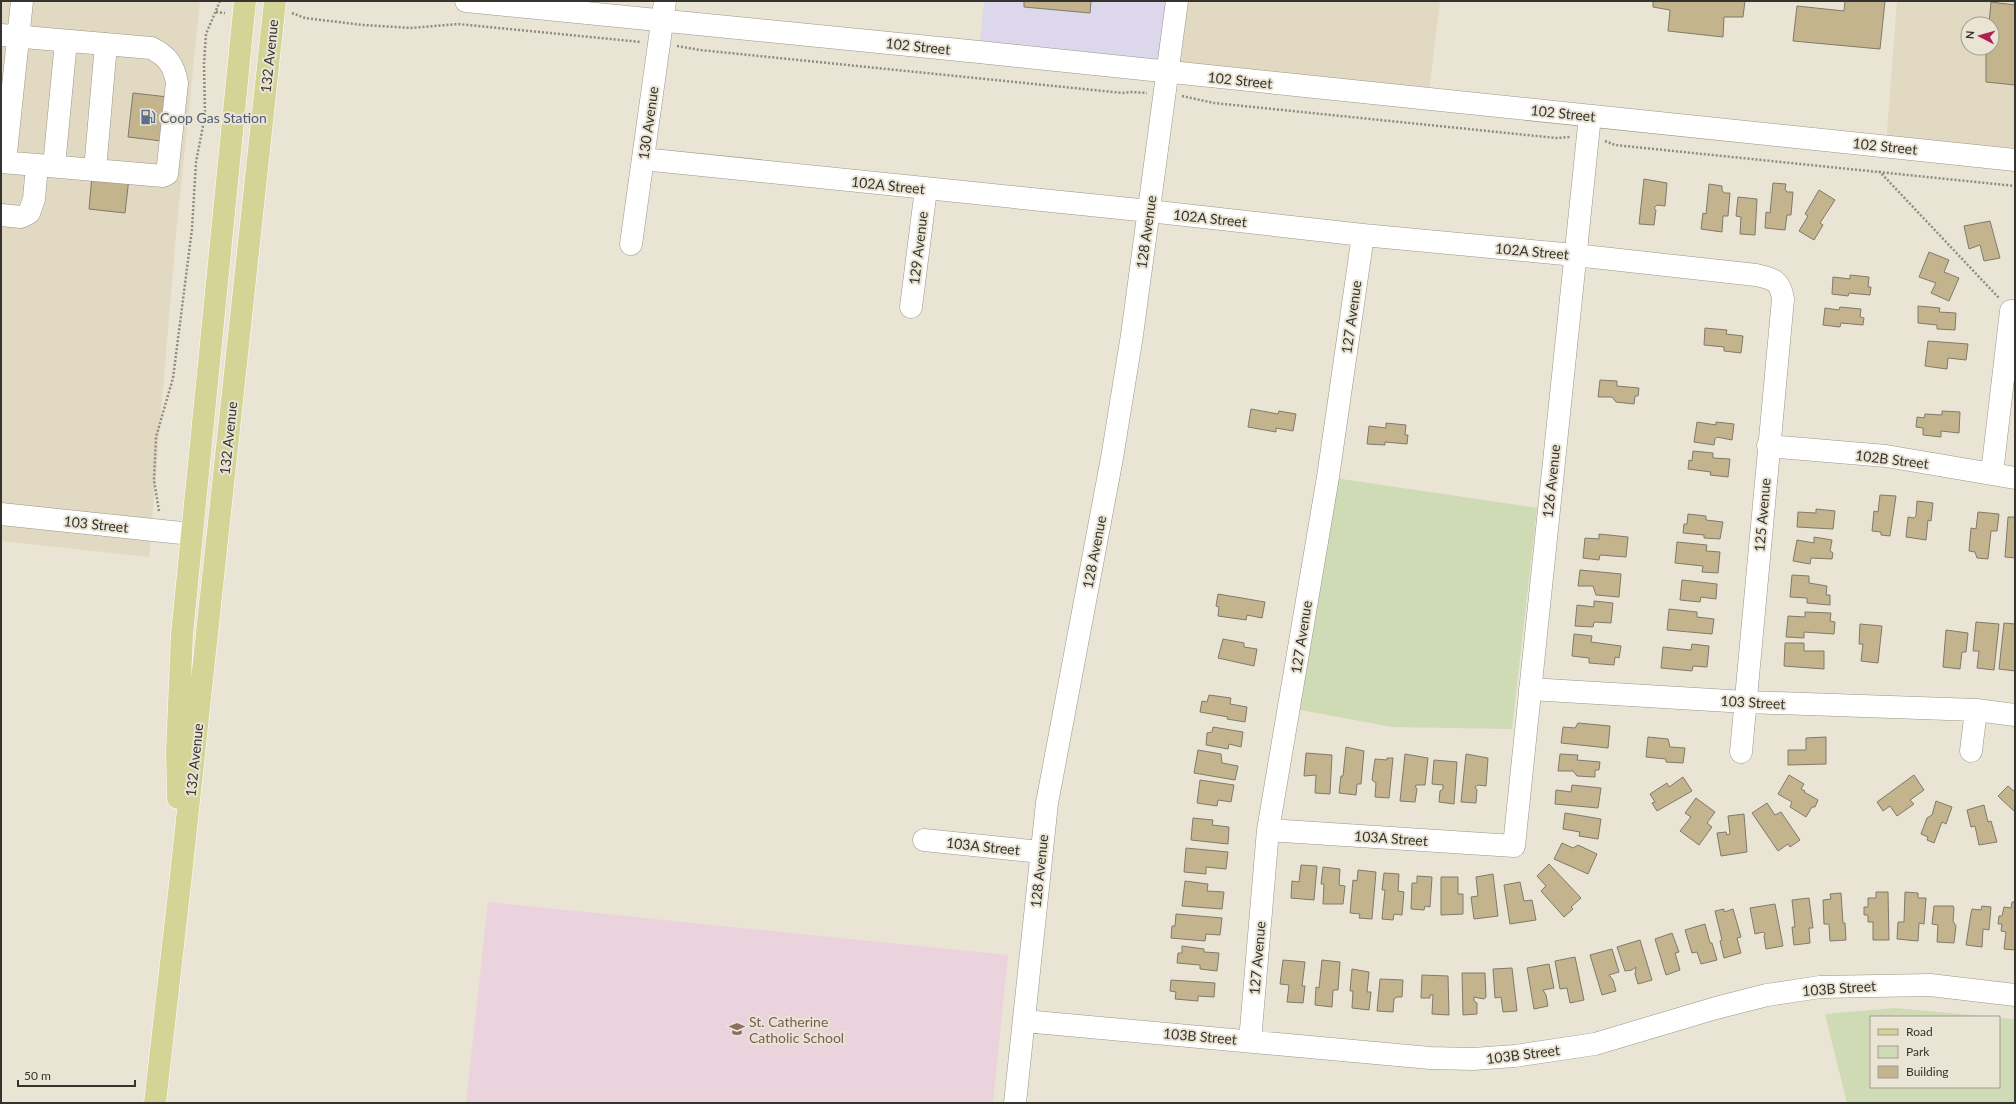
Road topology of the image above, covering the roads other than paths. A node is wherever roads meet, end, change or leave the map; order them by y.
1 (22, 1) edge
2 (466, 1) edge
3 (1177, 1) edge
4 (245, 7) edge
5 (275, 7) edge
6 (664, 11) edge
7 (9, 36) edge
8 (66, 41) junction
9 (106, 44) junction
10 (1167, 83) junction
11 (1590, 116) junction
12 (643, 159) junction
13 (2015, 160) edge
14 (3, 162) edge
15 (46, 166) junction
16 (95, 170) junction
17 (926, 189) junction
18 (1149, 211) junction
19 (1, 215) edge
20 (1363, 235) junction
21 (631, 244) dead end
22 (1575, 255) junction
23 (1776, 281) joint
24 (911, 307) dead end
25 (2011, 311) road end
26 (1768, 446) junction
27 (1992, 474) junction
28 (2015, 478) edge
29 (1, 514) edge
30 (191, 534) junction
31 (1530, 689) junction
32 (1746, 702) junction
33 (1976, 710) junction
34 (2015, 715) edge
35 (1971, 751) dead end
36 (1741, 752) dead end
37 (1268, 830) junction
38 (924, 840) dead end
39 (1514, 846) joint
40 (1041, 852) junction
41 (181, 875) junction
42 (2015, 995) edge
43 (1024, 1021) junction
44 (1250, 1041) junction
45 (155, 1103) edge
46 (1015, 1103) edge

1 - 7 street
2 - 6 street, 102 Street
3 - 10 street, 128 Avenue
4 - 30 main road, 132 Avenue
5 - 41 main road, 132 Avenue
6 - 10 street, 102 Street
6 - 12 street, 130 Avenue
7 - 8 street
7 - 14 street
8 - 9 street
8 - 15 street
9 - 16 street
9 - 16 street
10 - 11 street, 102 Street
10 - 18 street, 128 Avenue
11 - 13 street, 102 Street
11 - 22 street, 126 Avenue
12 - 17 street, 102A Street
12 - 21 street, 130 Avenue
14 - 15 street
15 - 16 street
15 - 19 street
17 - 18 street, 102A Street
17 - 24 street, 129 Avenue
18 - 20 street, 102A Street
18 - 40 street, 128 Avenue
20 - 22 street, 102A Street
20 - 37 street, 127 Avenue
22 - 23 street, 102A Street
22 - 31 street, 126 Avenue
23 - 26 street, 125 Avenue
25 - 27 street
26 - 27 street, 102B Street
26 - 32 street, 125 Avenue
27 - 28 street, 102B Street
29 - 30 street, 103 Street
30 - 41 main road, 132 Avenue
31 - 32 street, 103 Street
31 - 39 street, 126 Avenue
32 - 33 street, 103 Street
32 - 36 street, 125 Avenue
33 - 34 street, 103 Street
33 - 35 street
37 - 39 street, 103A Street
37 - 44 street, 127 Avenue
38 - 40 street, 103A Street
40 - 43 street, 128 Avenue
41 - 45 main road, 132 Avenue
42 - 44 street, 103B Street
43 - 44 street, 103B Street
43 - 46 street, 128 Avenue

